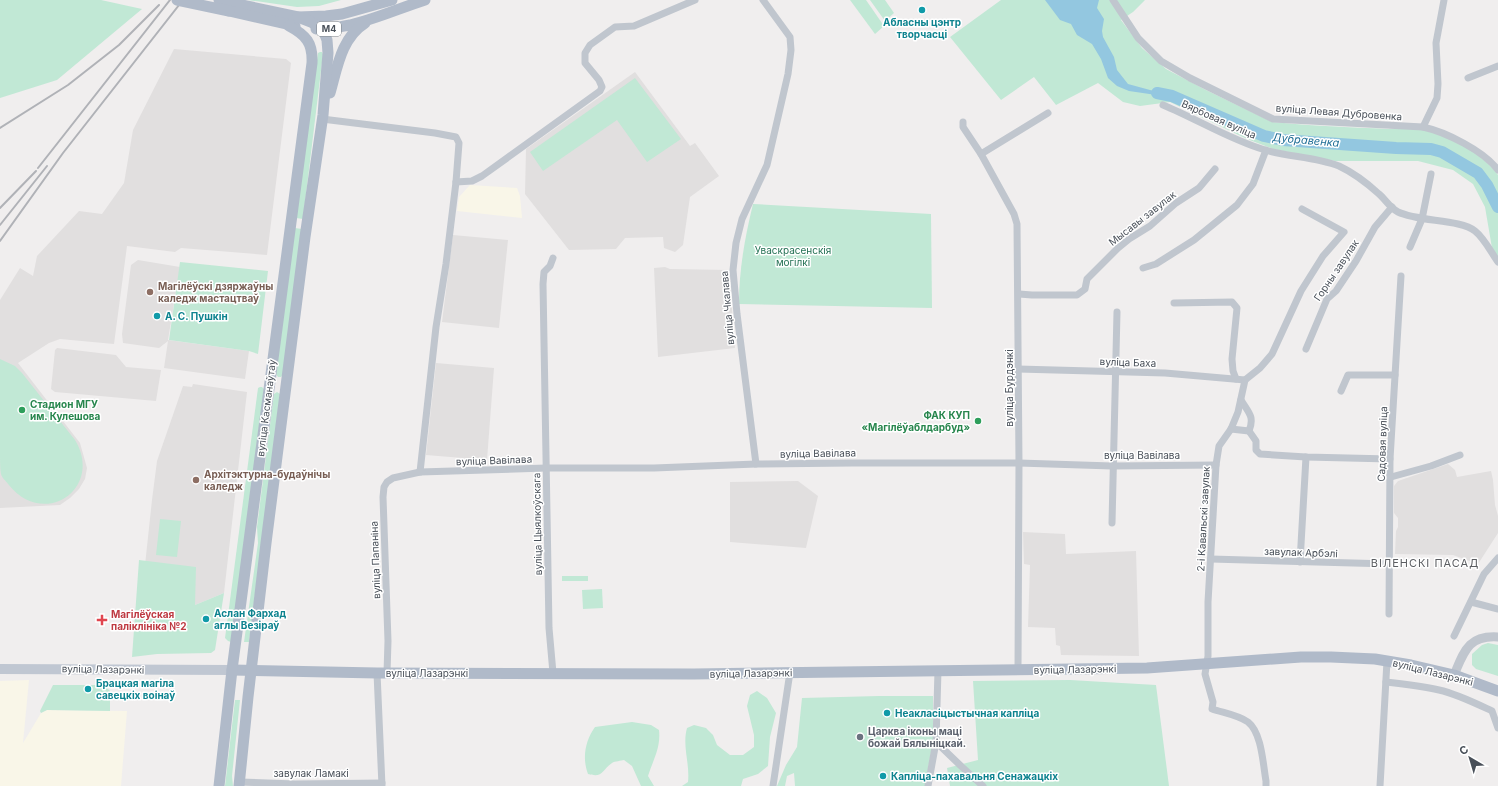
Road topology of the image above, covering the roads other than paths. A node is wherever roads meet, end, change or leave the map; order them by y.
1 (177, 0) edge
2 (219, 0) edge
3 (392, 0) edge
4 (425, 0) edge
5 (695, 0) edge
6 (763, 0) edge
7 (1113, 0) edge
8 (1444, 0) edge
9 (230, 7) junction
10 (364, 8) junction
11 (292, 19) junction
12 (368, 21) junction
13 (323, 30) junction
14 (328, 53) junction
15 (312, 55) junction
16 (1498, 66) edge
17 (1468, 78) dead end
18 (1163, 105) dead end
19 (1048, 113) dead end
20 (323, 117) junction
21 (963, 122) dead end
22 (1423, 127) junction
23 (1266, 150) junction
24 (981, 154) junction
25 (1215, 169) dead end
26 (1498, 170) edge
27 (1431, 174) dead end
28 (456, 182) junction
29 (1392, 207) junction
30 (1302, 209) dead end
31 (1422, 219) junction
32 (1410, 247) dead end
33 (553, 258) dead end
34 (1498, 262) edge
35 (1143, 268) dead end
36 (1401, 276) dead end
37 (1019, 294) junction
38 (1174, 303) dead end
39 (1117, 312) dead end
40 (1306, 350) dead end
41 (1018, 369) junction
42 (1114, 371) junction
43 (1395, 375) junction
44 (1236, 379) junction
45 (1245, 380) junction
46 (1341, 391) dead end
47 (1241, 400) junction
48 (1231, 429) junction
49 (1249, 431) junction
50 (1460, 455) dead end
51 (1306, 458) junction
52 (1390, 459) junction
53 (1019, 463) junction
54 (756, 464) junction
55 (1216, 465) junction
56 (1112, 466) junction
57 (546, 468) junction
58 (420, 472) junction
59 (1391, 477) junction
60 (1112, 523) dead end
61 (1498, 558) edge
62 (1211, 559) junction
63 (1300, 562) junction
64 (1390, 564) junction
65 (1471, 602) junction
66 (1498, 609) edge
67 (1389, 614) dead end
68 (1454, 636) dead end
69 (1498, 637) edge
70 (1387, 661) junction
71 (1206, 664) junction
72 (0, 669) edge
73 (1018, 669) junction
74 (232, 670) junction
75 (938, 670) junction
76 (251, 671) junction
77 (790, 672) junction
78 (553, 673) junction
79 (382, 674) junction
80 (1454, 676) junction
81 (1386, 682) junction
82 (1498, 691) edge
83 (1498, 728) edge
84 (936, 742) junction
85 (239, 784) edge
86 (382, 785) edge
87 (219, 786) edge
88 (773, 786) edge
89 (928, 786) edge
90 (983, 786) edge
91 (1266, 786) edge
92 (1380, 786) edge

1 - 9 main road, М4, bridge
2 - 9 main road, М4
3 - 10 main road, М4
4 - 12 main road, М4
5 - 28 street
6 - 54 street, вуліца Чкалава
7 - 22 street, вуліца Левая Дубровенка
8 - 22 street
9 - 11 main road, М4
10 - 11 main road, М4
10 - 13 main road, вуліца Касманаўтаў
11 - 13 main road, М4
11 - 15 main road, вуліца Касманаўтаў
12 - 13 main road, М4
12 - 20 main road, вуліца Касманаўтаў
13 - 14 main road, вуліца Касманаўтаў
13 - 15 main road, вуліца Касманаўтаў
14 - 15 main road
14 - 20 main road, вуліца Касманаўтаў
15 - 74 main road, вуліца Касманаўтаў
16 - 17 street
18 - 23 street, Вярбовая вуліца
19 - 24 street
20 - 28 street
20 - 76 main road, вуліца Касманаўтаў
21 - 24 street, вуліца Бурдэнкі
22 - 26 street, вуліца Левая Дубровенка
23 - 29 street, Вярбовая вуліца
23 - 35 street
24 - 37 street, вуліца Бурдэнкі
25 - 37 street, Мысавы завулак
27 - 31 street
28 - 58 street
29 - 31 street, Вярбовая вуліца
29 - 40 street, Горны завулак
30 - 45 street
31 - 32 street
31 - 34 street, Вярбовая вуліца
33 - 57 street, вуліца Цыялкоўскага
36 - 43 street, Садовая вуліца
37 - 41 street, вуліца Бурдэнкі
38 - 44 street
39 - 42 street
41 - 42 street, вуліца Баха
41 - 53 street, вуліца Бурдэнкі
42 - 44 street, вуліца Баха
42 - 56 street
43 - 46 street
43 - 52 street, Садовая вуліца
44 - 45 street
45 - 47 street, 2-і Кавальскі завулак
47 - 48 street, 2-і Кавальскі завулак
47 - 49 street
48 - 49 street
48 - 55 street, 2-і Кавальскі завулак
49 - 51 street
50 - 59 street
51 - 52 street
51 - 63 street
52 - 59 street, Садовая вуліца
53 - 54 street, вуліца Вавілава
53 - 56 street, вуліца Вавілава
53 - 73 street, вуліца Бурдэнкі
54 - 57 street, вуліца Вавілава
55 - 56 street, вуліца Вавілава
55 - 62 street, 2-і Кавальскі завулак
56 - 60 street
57 - 58 street, вуліца Вавілава
57 - 78 street, вуліца Цыялкоўскага
58 - 79 street, вуліца Папаніна
59 - 64 street, Садовая вуліца
61 - 65 street
62 - 63 street, завулак Арбэлі
62 - 71 street, 2-і Кавальскі завулак
63 - 64 street, завулак Арбэлі
64 - 67 street, Садовая вуліца
65 - 66 street
65 - 68 street
69 - 80 street
70 - 71 main road, вуліца Лазарэнкі
70 - 80 main road, вуліца Лазарэнкі
70 - 81 street
71 - 73 main road, вуліца Лазарэнкі
71 - 91 street, 2-і Кавальскі завулак
72 - 74 main road, вуліца Лазарэнкі
73 - 75 main road, вуліца Лазарэнкі
74 - 76 main road, вуліца Лазарэнкі
74 - 87 main road, вуліца Касманаўтаў
75 - 77 main road, вуліца Лазарэнкі
75 - 84 street
76 - 79 main road, вуліца Лазарэнкі
76 - 85 main road, вуліца Касманаўтаў
77 - 78 main road, вуліца Лазарэнкі
77 - 88 street
78 - 79 main road, вуліца Лазарэнкі
79 - 86 street, вуліца Папаніна
80 - 82 main road, вуліца Лазарэнкі
81 - 83 street
81 - 92 street
84 - 89 street
84 - 90 street
85 - 86 street, завулак Ламакі

